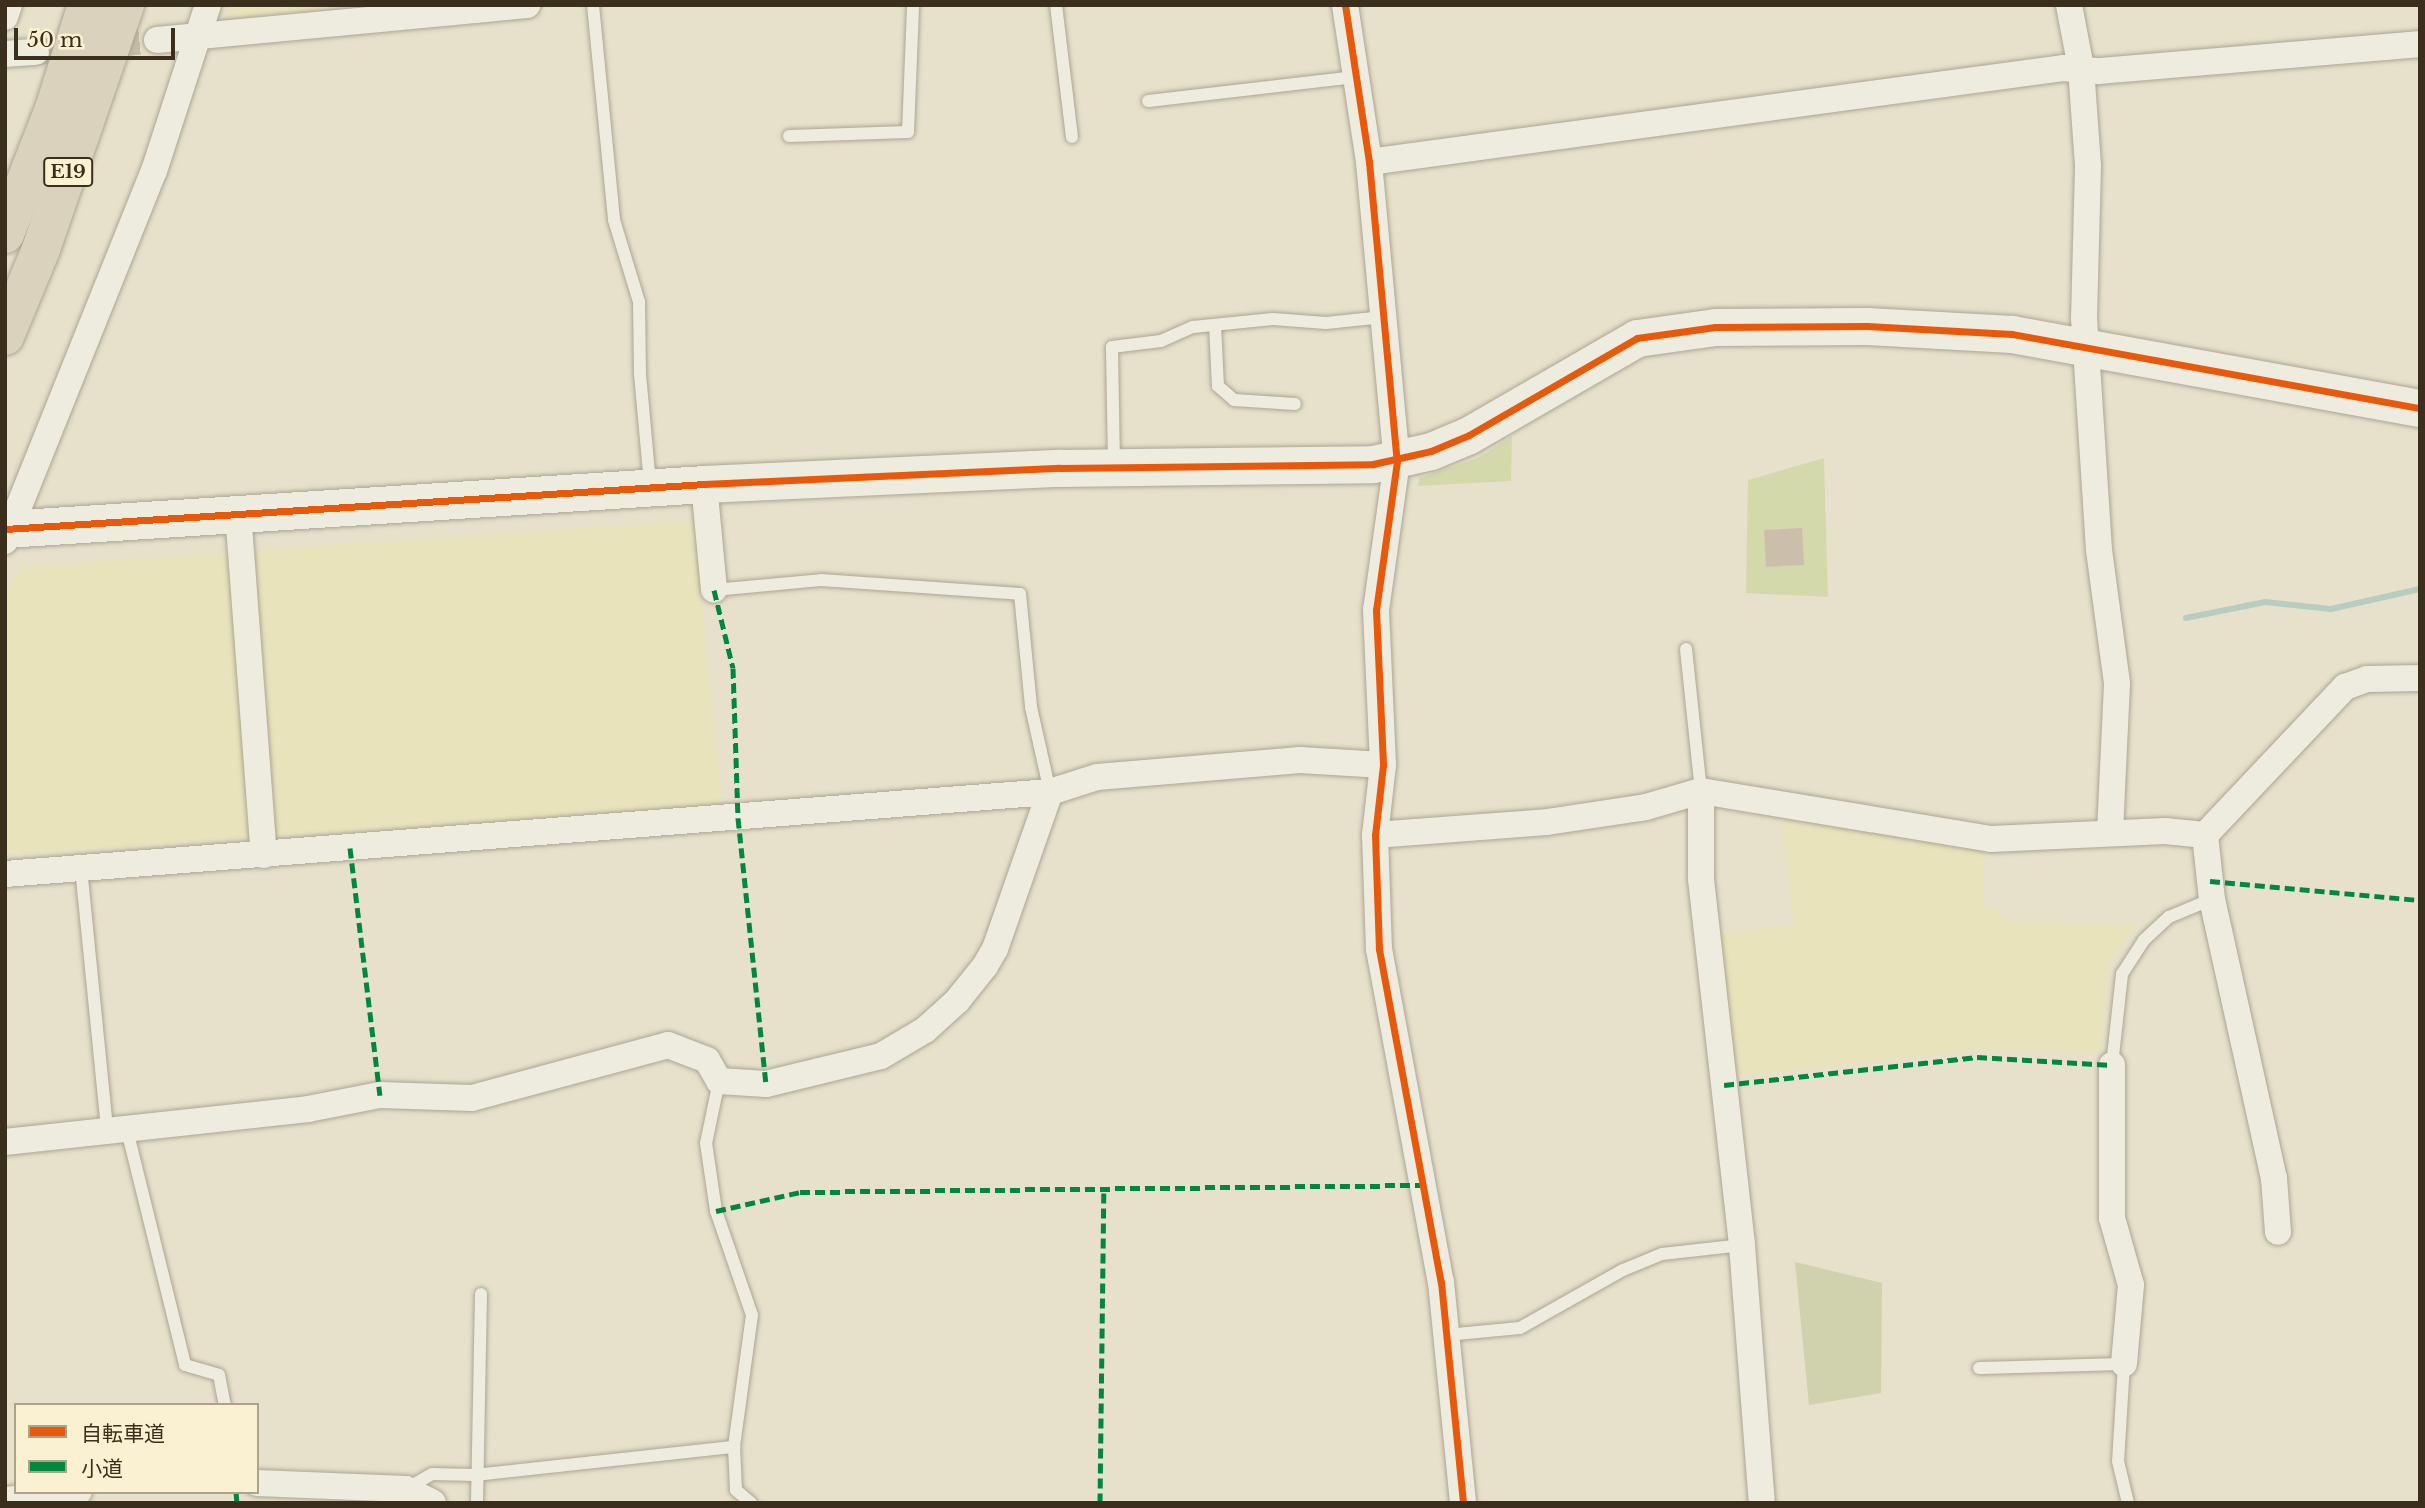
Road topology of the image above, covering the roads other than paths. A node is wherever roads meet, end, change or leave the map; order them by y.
1 (9, 5) edge
2 (87, 5) edge
3 (125, 5) edge
4 (208, 5) edge
5 (527, 5) edge
6 (593, 5) edge
7 (913, 5) edge
8 (1056, 5) edge
9 (1345, 5) edge
10 (2069, 5) edge
11 (5, 17) edge
12 (199, 37) junction
13 (157, 40) tunnel mouth
14 (2420, 44) edge
15 (36, 52) tunnel mouth
16 (5, 54) edge
17 (2081, 68) junction
18 (1356, 76) junction
19 (1148, 101) dead end
20 (789, 136) dead end
21 (1072, 137) dead end
22 (1370, 162) junction
23 (5, 234) edge
24 (1384, 317) junction
25 (1215, 325) junction
26 (5, 336) edge
27 (2087, 346) junction
28 (1295, 404) dead end
29 (2420, 408) edge
30 (1397, 461) junction
31 (1115, 468) junction
32 (704, 484) junction
33 (650, 488) junction
34 (237, 512) junction
35 (7, 533) edge
36 (714, 590) joint
37 (1686, 649) dead end
38 (2420, 678) edge
39 (1383, 765) junction
40 (1701, 791) junction
41 (1050, 792) junction
42 (2110, 832) junction
43 (1375, 835) junction
44 (2204, 835) junction
45 (264, 855) junction
46 (81, 868) junction
47 (5, 874) edge
48 (2212, 899) junction
49 (2112, 1065) joint
50 (719, 1081) junction
51 (117, 1130) junction
52 (5, 1142) edge
53 (2277, 1232) dead end
54 (1742, 1245) junction
55 (481, 1294) dead end
56 (1446, 1335) junction
57 (2124, 1364) junction
58 (1979, 1368) dead end
59 (225, 1403) edge
60 (734, 1447) junction
61 (475, 1475) junction
62 (259, 1483) edge
63 (406, 1489) junction
64 (60, 1494) edge
65 (5, 1500) edge
66 (433, 1503) edge
67 (477, 1503) edge
68 (751, 1503) edge
69 (1463, 1503) edge
70 (1762, 1503) edge
71 (2128, 1503) edge

1 - 11 street
2 - 23 highway, E19
3 - 26 highway, E19
4 - 12 street
5 - 12 street
6 - 33 lane
7 - 20 lane
8 - 21 lane
9 - 18 street
10 - 17 street
12 - 13 street
12 - 35 street
14 - 17 street
15 - 16 street
17 - 22 street
17 - 27 street
18 - 19 lane
18 - 22 street
22 - 24 street
24 - 25 lane
24 - 30 street
25 - 28 lane
25 - 31 lane
27 - 29 street
27 - 30 street
27 - 42 street
30 - 31 street
30 - 39 street
31 - 32 street
32 - 33 street
32 - 36 street
33 - 34 street
34 - 35 street
34 - 45 street
36 - 41 lane
37 - 40 lane
38 - 44 street
39 - 41 street
39 - 43 street
40 - 42 street
40 - 43 street
40 - 54 street
41 - 45 street
41 - 50 street
42 - 44 street
43 - 56 street
44 - 48 street
45 - 46 street
46 - 47 street
46 - 51 lane
48 - 49 lane
48 - 53 street
49 - 57 street
50 - 51 street
50 - 60 lane
51 - 52 street
51 - 59 lane
54 - 56 lane
54 - 70 street
55 - 61 lane
56 - 69 street
57 - 58 lane
57 - 71 lane
60 - 61 lane
60 - 68 lane
61 - 63 lane
61 - 67 lane
62 - 63 street
63 - 66 street
64 - 65 street

